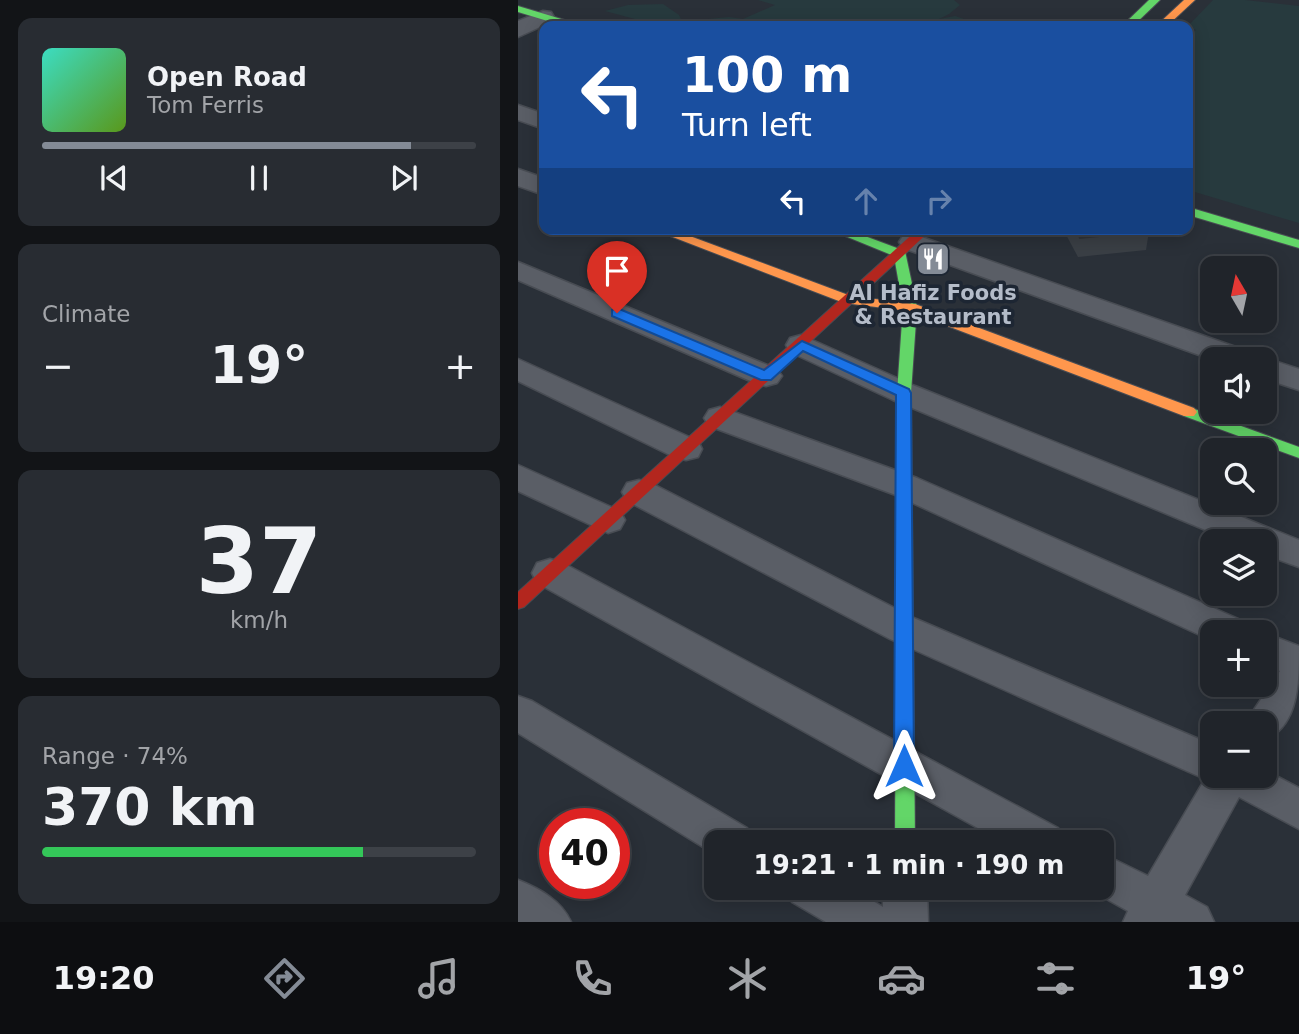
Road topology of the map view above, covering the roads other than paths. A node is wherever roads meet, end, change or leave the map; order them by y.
1 (1155, 0) edge
2 (1190, 0) edge
3 (518, 9) edge
4 (543, 17) junction
5 (557, 21) edge
6 (1132, 21) edge
7 (1167, 21) edge
8 (518, 30) edge
9 (518, 112) edge
10 (539, 120) edge
11 (518, 177) edge
12 (539, 185) edge
13 (1193, 212) edge
14 (674, 235) edge
15 (870, 235) edge
16 (913, 242) edge
17 (1299, 244) edge
18 (518, 270) edge
19 (849, 300) junction
20 (910, 307) junction
21 (802, 345) junction
22 (1206, 347) edge
23 (518, 369) edge
24 (1277, 372) edge
25 (766, 376) junction
26 (1299, 380) edge
27 (904, 393) junction
28 (720, 418) junction
29 (686, 449) junction
30 (1299, 453) edge
31 (518, 477) edge
32 (905, 486) junction
33 (639, 492) junction
34 (608, 520) junction
35 (1299, 554) edge
36 (550, 573) junction
37 (518, 602) edge
38 (1203, 620) edge
39 (903, 629) junction
40 (1277, 653) edge
41 (1299, 663) edge
42 (1299, 675) edge
43 (1274, 711) edge
44 (518, 713) edge
45 (1200, 758) edge
46 (904, 766) junction
47 (1223, 788) edge
48 (1260, 788) edge
49 (1299, 810) edge
50 (713, 830) edge
51 (905, 830) edge
52 (1021, 830) edge
53 (1114, 882) edge
54 (830, 900) edge
55 (905, 900) edge
56 (518, 901) edge
57 (1164, 916) edge
58 (548, 922) edge
59 (866, 922) edge
60 (905, 922) edge

1 - 6 street
2 - 7 street
3 - 4 street
4 - 5 street
4 - 8 street
9 - 10 street
11 - 12 street
13 - 17 street
14 - 19 street
15 - 16 street
16 - 19 street
16 - 20 street
16 - 22 street
18 - 25 street
19 - 20 street
19 - 21 street
20 - 27 street
20 - 30 street
21 - 25 street
21 - 27 street
23 - 29 street
24 - 26 street
25 - 28 street
27 - 32 street
27 - 35 street
28 - 29 street
28 - 32 street
29 - 33 street
31 - 34 street
32 - 38 street
32 - 39 street
33 - 34 street
33 - 39 street
34 - 36 street
36 - 37 street
36 - 46 street
39 - 45 street
39 - 46 street
40 - 41 street
42 - 43 street
44 - 50 street
46 - 51 street
46 - 52 street
47 - 57 street
48 - 49 street
53 - 57 street
54 - 59 street
55 - 60 street
56 - 58 street

